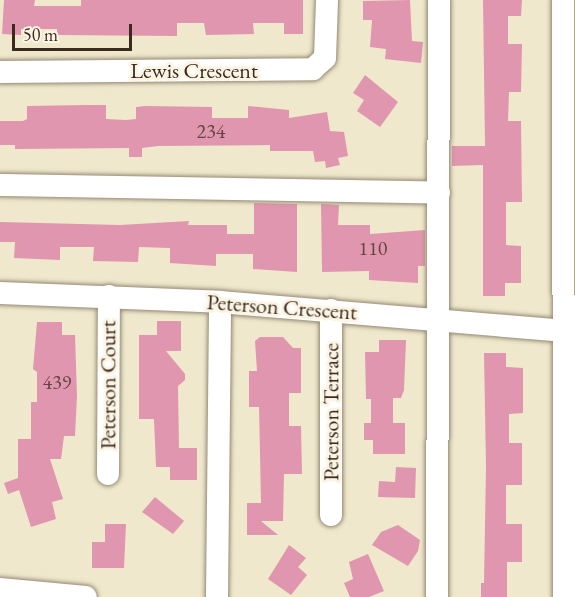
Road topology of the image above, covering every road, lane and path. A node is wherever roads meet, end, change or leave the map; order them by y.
1 (327, 0) edge
2 (439, 0) edge
3 (563, 0) edge
4 (0, 72) edge
5 (0, 185) edge
6 (439, 193) junction
7 (0, 293) edge
8 (109, 296) junction
9 (220, 302) junction
10 (331, 310) junction
11 (439, 321) junction
12 (569, 332) edge
13 (108, 474) dead end
14 (331, 515) dead end
15 (0, 589) edge
16 (86, 597) edge
17 (217, 597) edge
18 (437, 597) edge
19 (564, 597) edge

1 - 4 street, Lewis Crescent
2 - 6 street
3 - 12 street
5 - 6 street
6 - 11 street
7 - 8 street, Peterson Crescent
8 - 9 street, Peterson Crescent
8 - 13 street, Peterson Court
9 - 10 street, Peterson Crescent
9 - 17 street
10 - 11 street, Peterson Crescent
10 - 14 street, Peterson Terrace
11 - 12 street, Peterson Crescent
11 - 18 street
12 - 19 street
15 - 16 street

